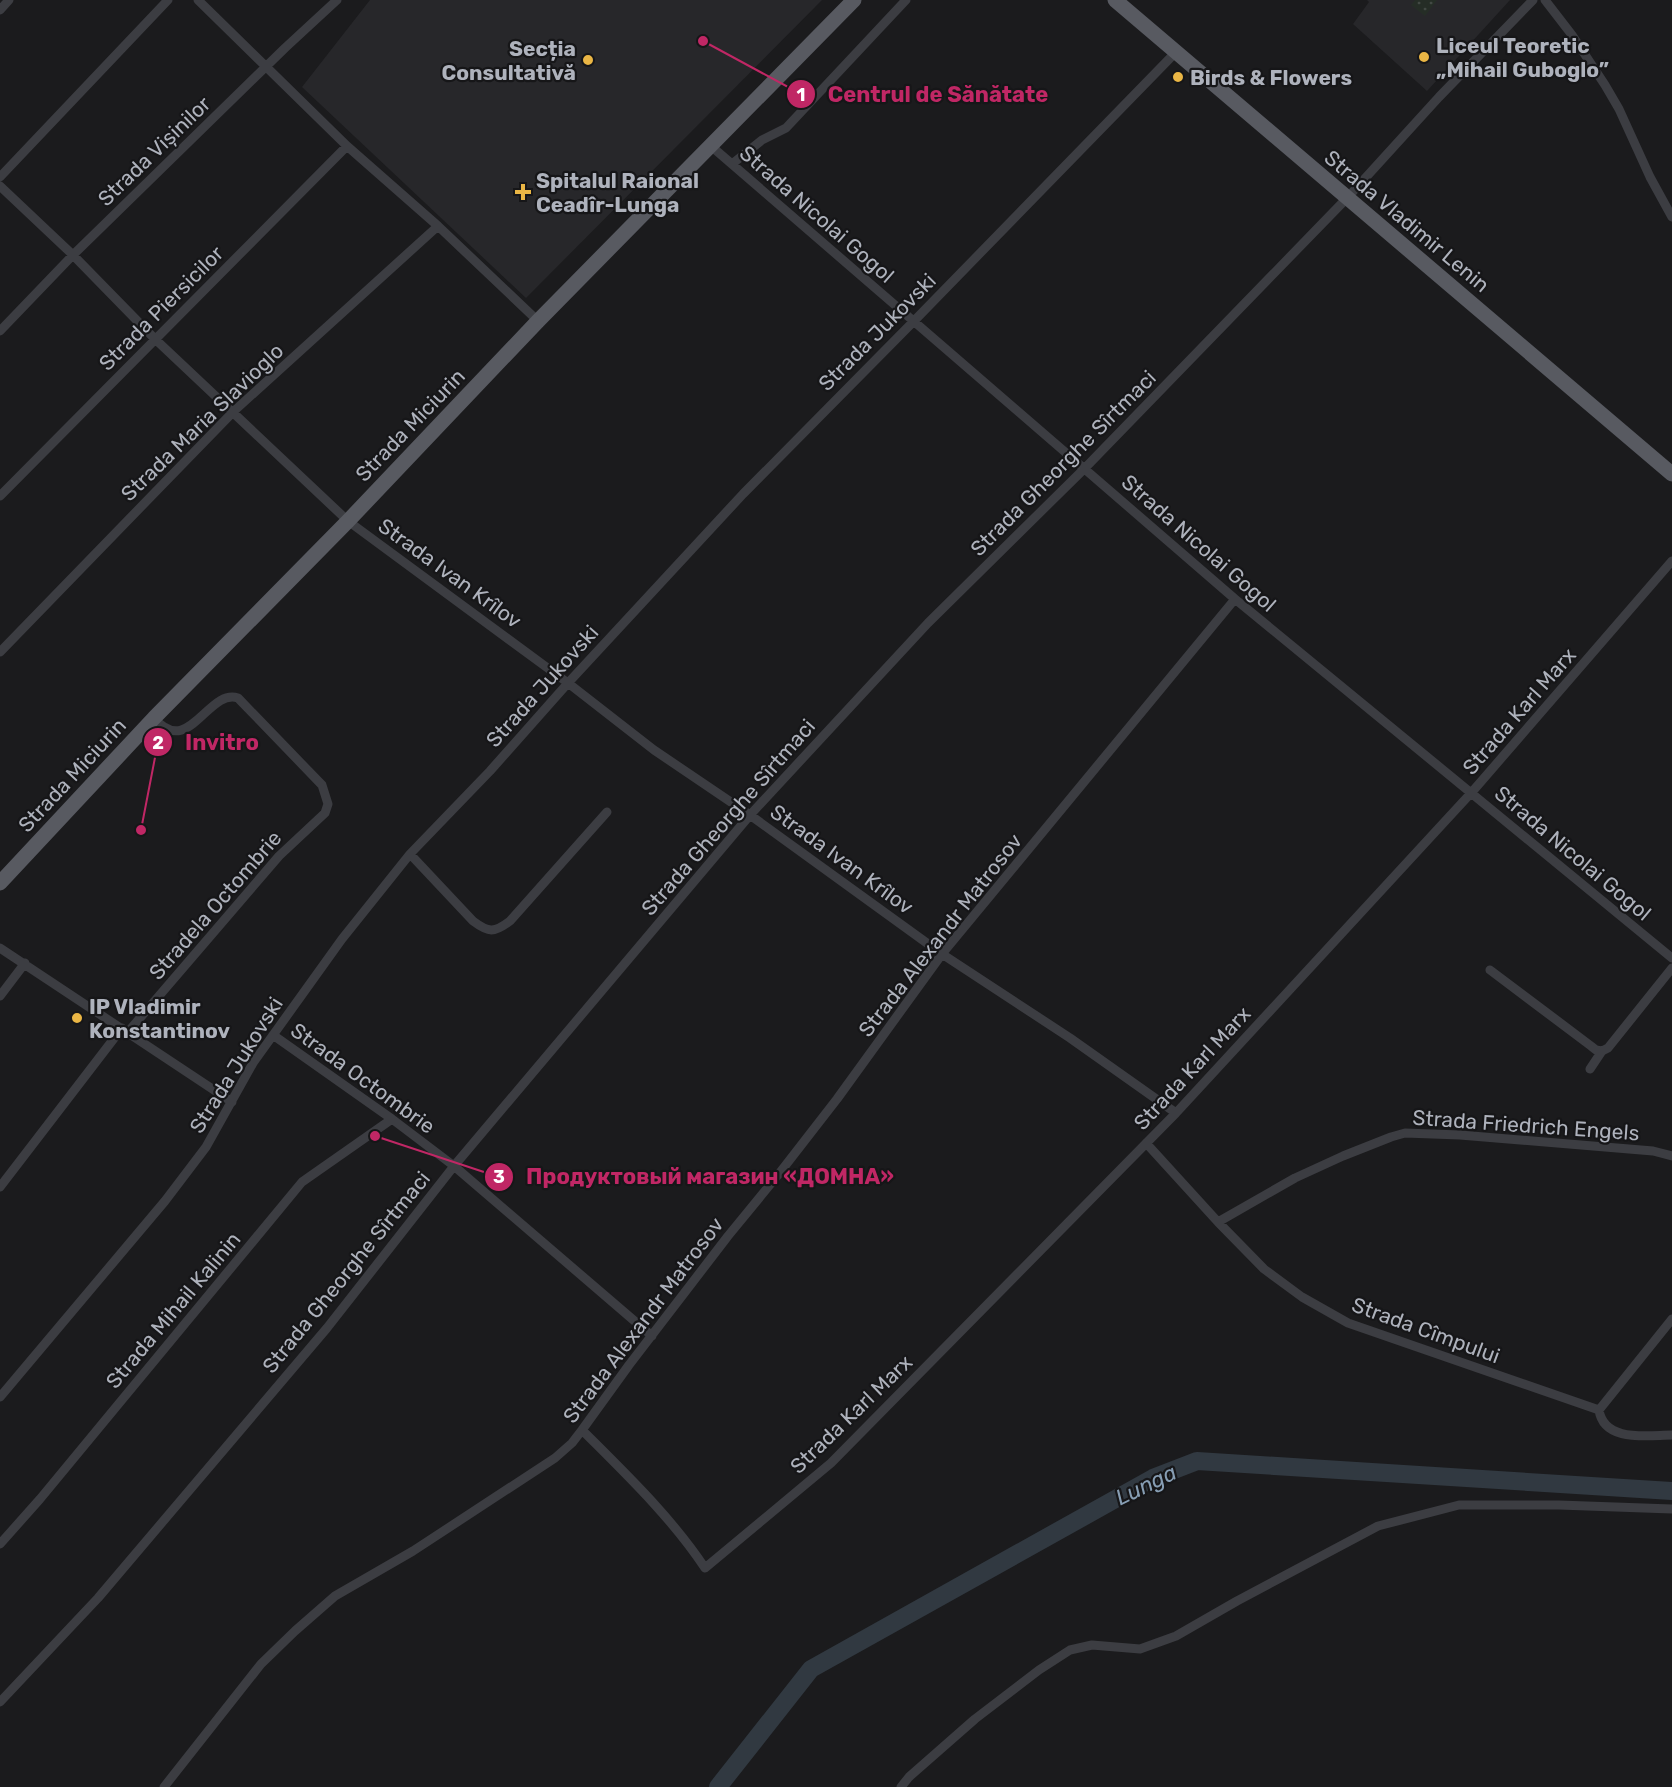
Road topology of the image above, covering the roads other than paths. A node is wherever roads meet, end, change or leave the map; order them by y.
1 (9, 0) edge
2 (168, 0) edge
3 (198, 0) edge
4 (337, 0) edge
5 (854, 0) edge
6 (906, 0) edge
7 (1115, 0) edge
8 (1533, 0) edge
9 (1545, 0) edge
10 (0, 10) edge
11 (1176, 52) junction
12 (267, 66) junction
13 (347, 146) junction
14 (711, 146) junction
15 (732, 164) junction
16 (0, 177) edge
17 (0, 186) edge
18 (1348, 197) junction
19 (1672, 217) edge
20 (438, 226) junction
21 (73, 255) junction
22 (538, 321) junction
23 (914, 321) junction
24 (0, 331) edge
25 (155, 339) junction
26 (234, 411) junction
27 (1085, 468) junction
28 (1672, 474) edge
29 (0, 496) edge
30 (348, 521) junction
31 (1672, 561) edge
32 (1235, 599) junction
33 (0, 652) edge
34 (568, 683) junction
35 (154, 718) junction
36 (1472, 792) junction
37 (607, 812) dead end
38 (750, 815) junction
39 (410, 854) junction
40 (0, 883) edge
41 (0, 948) edge
42 (942, 954) junction
43 (1672, 958) edge
44 (25, 963) junction
45 (1672, 968) edge
46 (1490, 970) dead end
47 (0, 996) edge
48 (125, 1030) junction
49 (273, 1035) junction
50 (1602, 1051) junction
51 (1590, 1069) dead end
52 (232, 1102) junction
53 (1176, 1113) junction
54 (392, 1119) junction
55 (1146, 1143) junction
56 (1672, 1156) edge
57 (454, 1166) junction
58 (0, 1186) edge
59 (1218, 1222) junction
60 (1672, 1319) edge
61 (652, 1336) junction
62 (0, 1397) edge
63 (1599, 1410) junction
64 (582, 1430) junction
65 (1672, 1435) edge
66 (1672, 1509) edge
67 (0, 1544) edge
68 (0, 1702) edge
69 (165, 1787) edge
70 (901, 1787) edge

1 - 10 street
2 - 16 street
3 - 12 street
4 - 12 street, Strada Vișinilor
5 - 14 main road, Strada Miciurin
6 - 15 street
7 - 11 main road, Strada Vladimir Lenin
8 - 18 street, Strada Gheorghe Sîrtmaci
9 - 19 street
11 - 18 main road, Strada Vladimir Lenin
11 - 23 street, Strada Jukovski
12 - 13 street
12 - 21 street, Strada Vișinilor
13 - 20 street
13 - 25 street, Strada Piersicilor
14 - 15 street, Strada Nicolai Gogol
14 - 22 main road, Strada Miciurin
15 - 23 street, Strada Nicolai Gogol
17 - 21 street, Strada Ivan Krîlov
18 - 27 street, Strada Gheorghe Sîrtmaci
18 - 28 main road, Strada Vladimir Lenin
20 - 22 street
20 - 26 street, Strada Maria Slavioglo
21 - 24 street, Strada Vișinilor
21 - 25 street, Strada Ivan Krîlov
22 - 30 main road, Strada Miciurin
23 - 27 street, Strada Nicolai Gogol
23 - 34 street, Strada Jukovski
25 - 26 street, Strada Ivan Krîlov
25 - 29 street, Strada Piersicilor
26 - 30 street, Strada Ivan Krîlov
26 - 33 street, Strada Maria Slavioglo
27 - 32 street, Strada Nicolai Gogol
27 - 38 street, Strada Gheorghe Sîrtmaci
30 - 34 street, Strada Ivan Krîlov
30 - 35 main road, Strada Miciurin
31 - 36 street, Strada Karl Marx
32 - 36 street, Strada Nicolai Gogol
32 - 42 street, Strada Alexandr Matrosov
34 - 38 street, Strada Ivan Krîlov
34 - 39 street, Strada Jukovski
35 - 40 main road, Strada Miciurin
35 - 48 street, Stradela Octombrie
36 - 43 street, Strada Nicolai Gogol
36 - 53 street, Strada Karl Marx
37 - 39 street
38 - 42 street, Strada Ivan Krîlov
38 - 57 street, Strada Gheorghe Sîrtmaci
39 - 49 street, Strada Jukovski
41 - 44 street
42 - 53 street, Strada Ivan Krîlov
42 - 61 street, Strada Alexandr Matrosov
44 - 47 street
44 - 48 street
45 - 50 street
46 - 50 street
48 - 52 street
48 - 58 street, Stradela Octombrie
49 - 52 street, Strada Jukovski
49 - 54 street, Strada Octombrie
50 - 51 street
52 - 62 street, Strada Jukovski
53 - 55 street, Strada Karl Marx
54 - 57 street, Strada Octombrie
54 - 67 street, Strada Mihail Kalinin
55 - 59 street, Strada Cîmpului
55 - 64 street, Strada Karl Marx
56 - 59 street, Strada Friedrich Engels
57 - 61 street, Strada Octombrie
57 - 68 street, Strada Gheorghe Sîrtmaci
59 - 63 street, Strada Cîmpului
60 - 63 street
61 - 64 street, Strada Alexandr Matrosov
63 - 65 street
64 - 69 street, Strada Alexandr Matrosov
66 - 70 street

